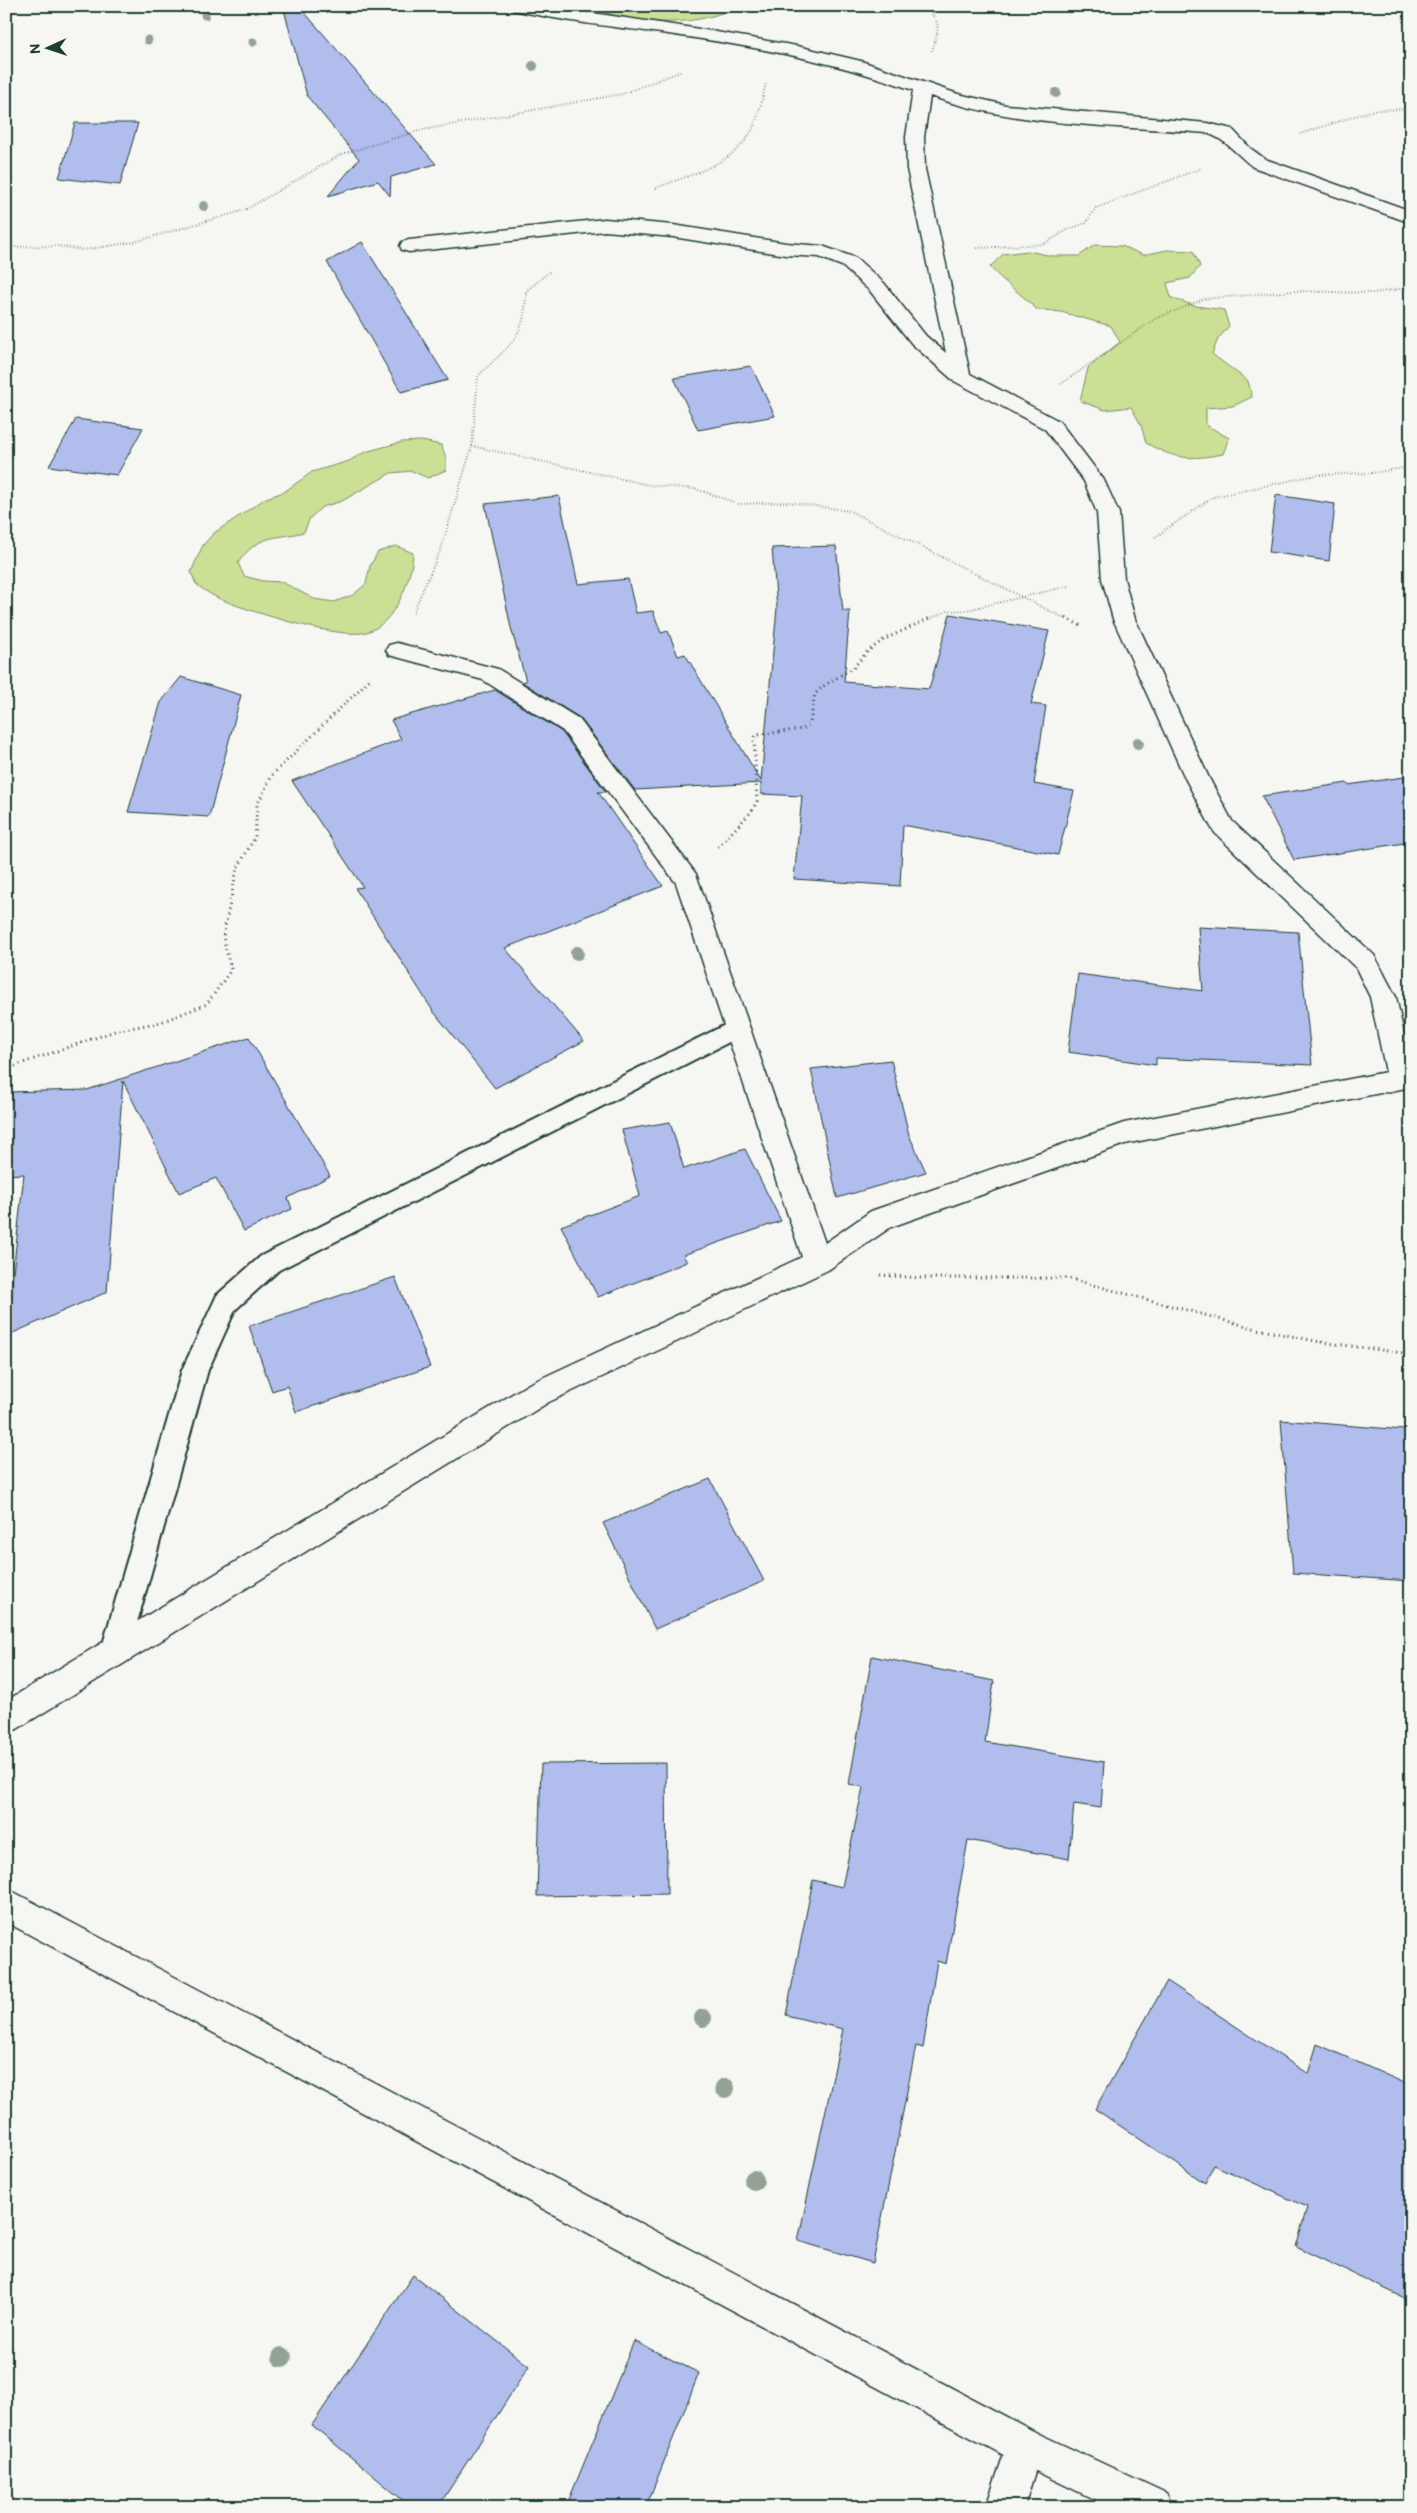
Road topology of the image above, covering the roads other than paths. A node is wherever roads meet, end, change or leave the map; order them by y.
1 (520, 6) edge
2 (922, 89) junction
3 (1411, 217) edge
4 (409, 246) dead end
5 (961, 377) junction
6 (397, 650) road end
7 (738, 1028) junction
8 (1406, 1077) edge
9 (818, 1262) junction
10 (115, 1652) junction
11 (6, 1718) edge
12 (6, 1904) edge
13 (1024, 2446) junction
14 (1005, 2507) edge
15 (1152, 2507) edge

1 - 2 street
2 - 3 street
2 - 5 street
4 - 5 street
5 - 8 street
6 - 7 street
7 - 9 street
7 - 10 lane
8 - 9 street
9 - 10 street
10 - 11 street
12 - 13 street
13 - 14 street
13 - 15 street

